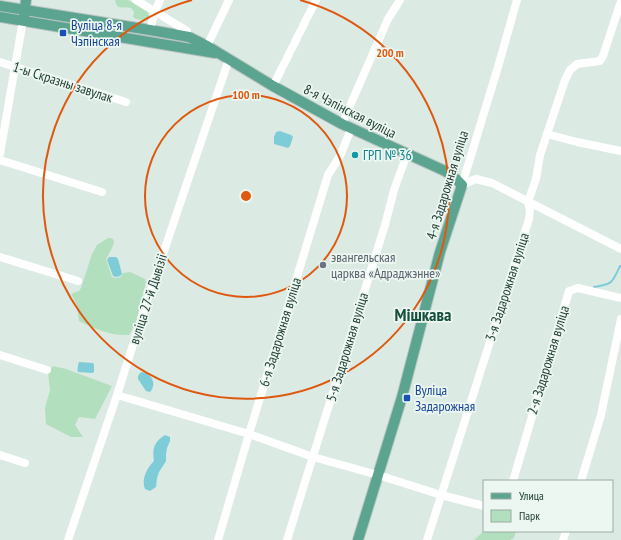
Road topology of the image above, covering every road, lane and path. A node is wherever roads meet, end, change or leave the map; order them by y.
1 (136, 0) edge
2 (160, 0) edge
3 (229, 0) edge
4 (316, 0) edge
5 (400, 0) edge
6 (517, 0) edge
7 (621, 1) edge
8 (26, 5) edge
9 (0, 6) edge
10 (154, 11) junction
11 (0, 16) edge
12 (23, 20) junction
13 (150, 30) junction
14 (188, 34) junction
15 (207, 46) junction
16 (225, 57) junction
17 (0, 62) edge
18 (15, 67) junction
19 (272, 86) junction
20 (126, 102) dead end
21 (347, 126) junction
22 (547, 134) junction
23 (621, 151) edge
24 (0, 154) edge
25 (407, 154) junction
26 (0, 160) edge
27 (462, 185) junction
28 (102, 192) dead end
29 (528, 202) junction
30 (621, 249) edge
31 (0, 257) edge
32 (78, 281) dead end
33 (621, 298) edge
34 (621, 319) edge
35 (0, 355) edge
36 (47, 370) dead end
37 (117, 395) junction
38 (249, 434) junction
39 (0, 456) edge
40 (313, 457) junction
41 (25, 463) dead end
42 (378, 475) junction
43 (513, 480) edge
44 (581, 480) edge
45 (441, 495) junction
46 (483, 506) edge
47 (68, 540) edge
48 (218, 540) edge
49 (287, 540) edge
50 (358, 540) edge
51 (427, 540) edge

1 - 10 street, 8-я Чэпінская вуліца
2 - 10 street
3 - 15 street
4 - 19 street
5 - 21 street
6 - 27 street, 4-я Задарожная вуліца
7 - 22 street, 3-я Задарожная вуліца
8 - 9 main road, 8-я Чэпінская вуліца
8 - 12 main road
8 - 13 main road, 8-я Чэпінская вуліца
10 - 13 street
10 - 14 street, 8-я Чэпінская вуліца
11 - 12 main road, 8-я Чэпінская вуліца
12 - 16 main road, 8-я Чэпінская вуліца
12 - 18 street
13 - 14 main road, 8-я Чэпінская вуліца
14 - 15 main road, 8-я Чэпінская вуліца
15 - 16 main road, 8-я Чэпінская вуліца
16 - 19 main road, 8-я Чэпінская вуліца
16 - 37 street, вуліца 27-й Дывізіі
17 - 18 street, 1-ы Скразны завулак
18 - 20 street, 1-ы Скразны завулак
18 - 24 street
19 - 21 main road, 8-я Чэпінская вуліца
21 - 25 main road, 8-я Чэпінская вуліца
21 - 38 street, 6-я Задарожная вуліца
22 - 23 street
22 - 29 street, 3-я Задарожная вуліца
25 - 27 main road, 8-я Чэпінская вуліца
25 - 40 street, 5-я Задарожная вуліца
26 - 28 street
27 - 29 street
27 - 42 main road, 4-я Задарожная вуліца
29 - 30 street
29 - 45 street, 3-я Задарожная вуліца
31 - 32 street
33 - 43 street, 2-я Задарожная вуліца
34 - 44 street
35 - 36 street
37 - 38 street
37 - 47 street, вуліца 27-й Дывізіі
38 - 40 street
38 - 48 street, 6-я Задарожная вуліца
39 - 41 street
40 - 42 street
40 - 49 street, 5-я Задарожная вуліца
42 - 45 street
42 - 50 main road, 4-я Задарожная вуліца
45 - 46 street
45 - 51 street, 3-я Задарожная вуліца

